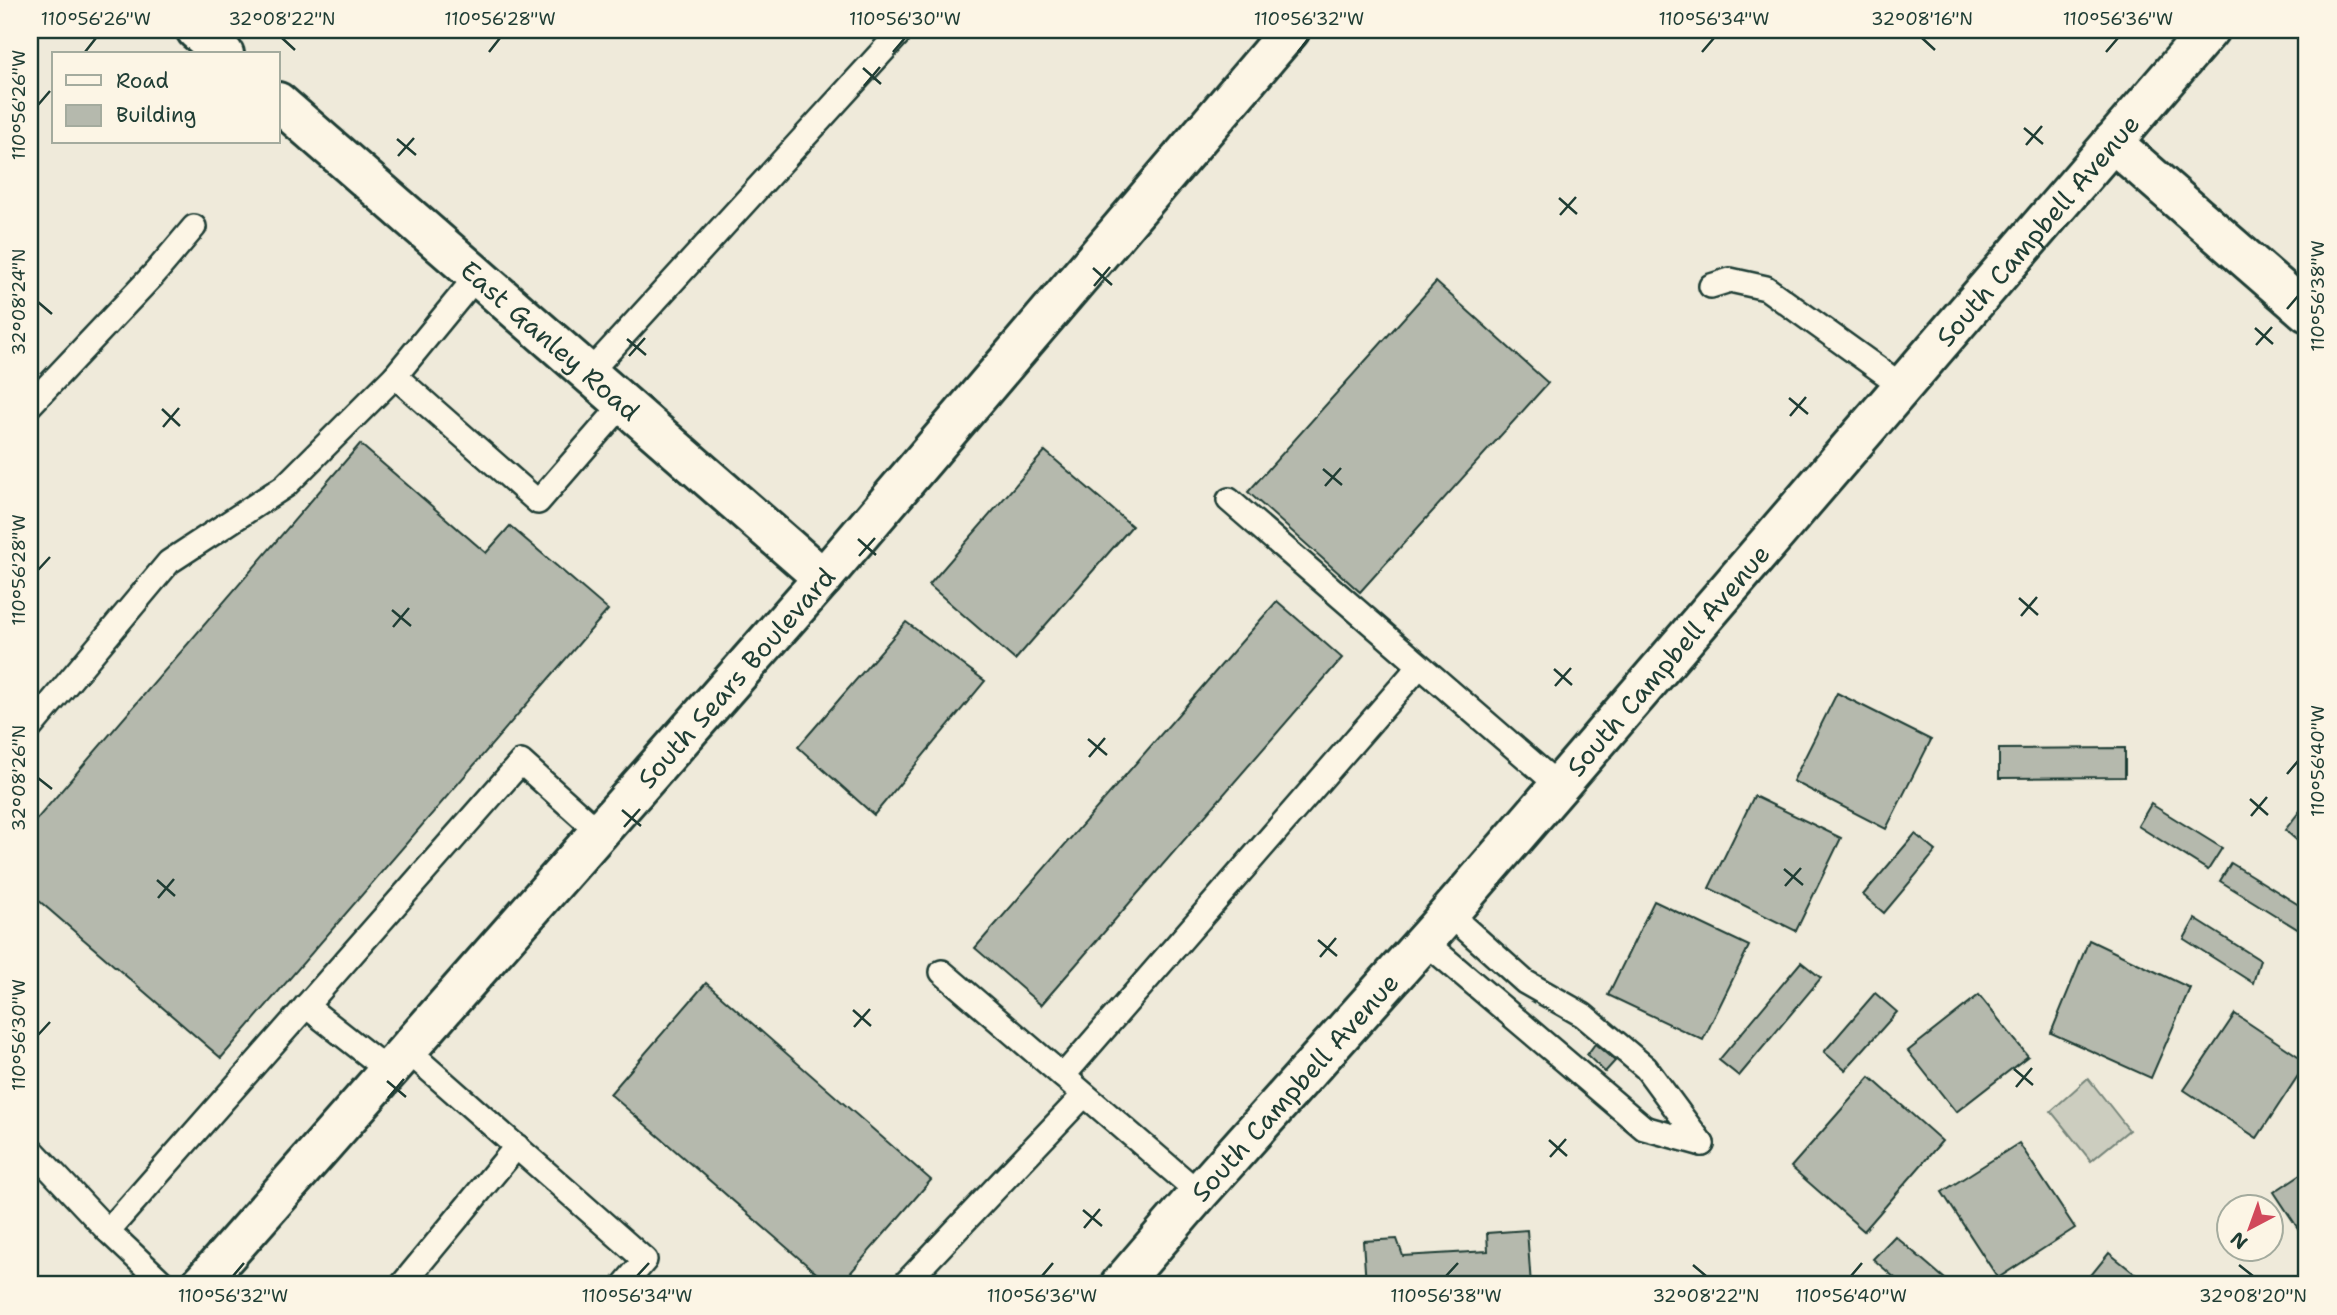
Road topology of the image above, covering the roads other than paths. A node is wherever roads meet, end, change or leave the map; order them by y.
1 (196, 30) edge
2 (902, 30) edge
3 (1290, 30) edge
4 (2209, 30) edge
5 (222, 52) edge
6 (280, 104) edge
7 (2112, 142) junction
8 (194, 227) dead end
9 (477, 276) junction
10 (1711, 286) dead end
11 (2307, 312) edge
12 (589, 373) junction
13 (395, 376) junction
14 (1901, 385) junction
15 (623, 404) junction
16 (30, 405) edge
17 (1229, 500) dead end
18 (823, 578) junction
19 (1416, 670) dead end
20 (30, 728) edge
21 (1559, 786) junction
22 (599, 832) junction
23 (1436, 927) junction
24 (942, 972) dead end
25 (306, 1006) junction
26 (399, 1061) junction
27 (1063, 1076) junction
28 (1084, 1095) junction
29 (517, 1146) junction
30 (30, 1148) edge
31 (1199, 1193) junction
32 (108, 1231) junction
33 (165, 1285) edge
34 (200, 1285) edge
35 (402, 1285) edge
36 (624, 1285) edge
37 (904, 1285) edge
38 (1121, 1285) edge

1 - 5 street
2 - 12 lane
3 - 18 street, South Sears Boulevard
4 - 7 street, South Campbell Avenue
6 - 9 street, East Ganley Road
7 - 11 street
7 - 14 street, South Campbell Avenue
8 - 16 lane
9 - 12 street, East Ganley Road
9 - 13 lane
10 - 14 lane
12 - 15 street, East Ganley Road
13 - 15 lane
13 - 20 lane
14 - 21 street, South Campbell Avenue
15 - 18 street, East Ganley Road
17 - 21 lane
18 - 22 street, South Sears Boulevard
19 - 27 lane
21 - 23 street, South Campbell Avenue
22 - 25 lane
22 - 26 street, South Sears Boulevard
23 - 23 lane
23 - 31 street, South Campbell Avenue
24 - 27 lane
25 - 26 lane
25 - 32 lane
26 - 29 lane
26 - 34 street, South Sears Boulevard
27 - 28 lane
28 - 31 lane
28 - 37 lane
29 - 35 lane
29 - 36 lane
30 - 32 lane
31 - 38 street, South Campbell Avenue
32 - 33 lane

